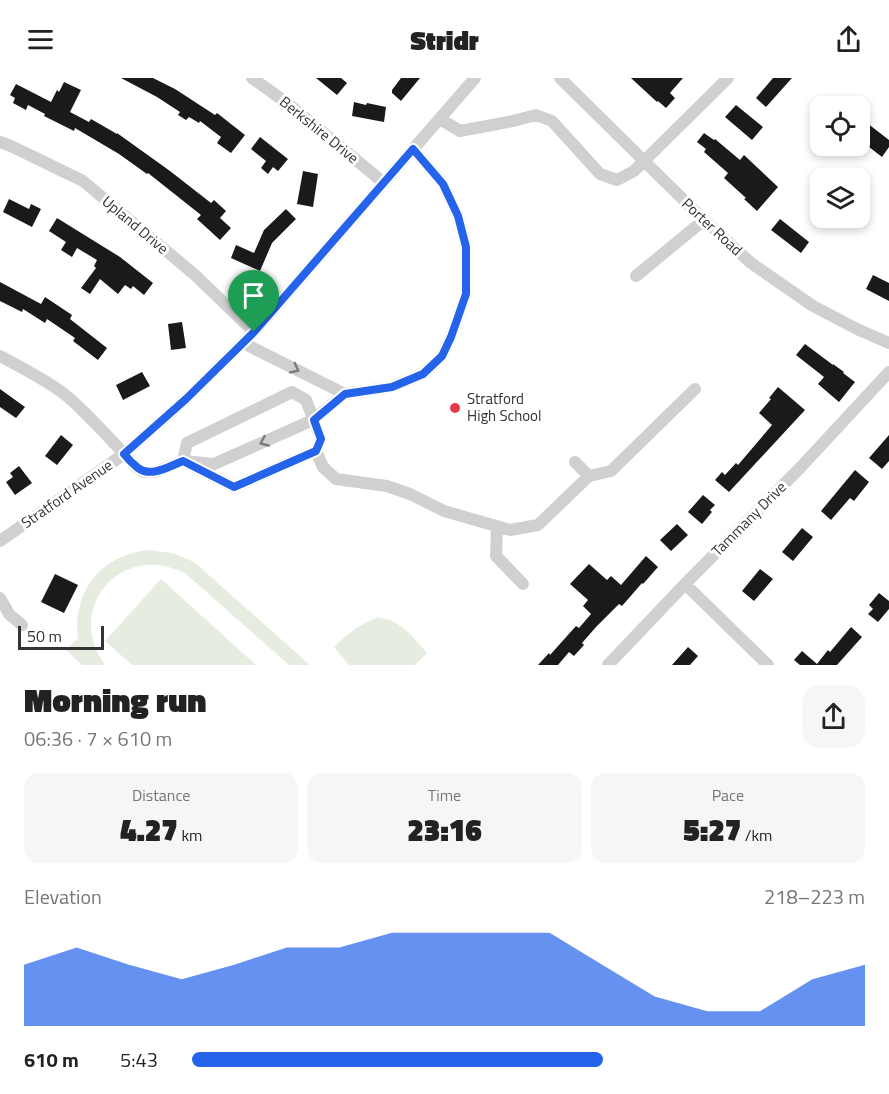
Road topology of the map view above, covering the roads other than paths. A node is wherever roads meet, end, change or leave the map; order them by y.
1 (252, 78) edge
2 (475, 78) edge
3 (560, 78) edge
4 (728, 78) edge
5 (440, 119) junction
6 (0, 142) edge
7 (413, 149) junction
8 (644, 162) junction
9 (384, 183) junction
10 (704, 220) junction
11 (636, 276) dead end
12 (254, 332) junction
13 (243, 343) junction
14 (889, 343) edge
15 (0, 356) edge
16 (889, 372) edge
17 (695, 389) dead end
18 (345, 394) junction
19 (314, 420) junction
20 (316, 451) junction
21 (124, 454) junction
22 (183, 461) junction
23 (575, 462) dead end
24 (589, 476) junction
25 (497, 527) junction
26 (0, 541) edge
27 (523, 584) dead end
28 (685, 584) junction
29 (0, 598) edge
30 (22, 625) dead end
31 (608, 665) edge
32 (768, 665) edge

1 - 9 street, Berkshire Drive
2 - 5 street, Stratford Avenue
3 - 8 street, Porter Road
4 - 8 street
5 - 7 street, Stratford Avenue
5 - 8 street
6 - 12 street, Upland Drive
7 - 9 street, Stratford Avenue
7 - 18 street
8 - 10 street, Porter Road
9 - 12 street, Stratford Avenue
10 - 11 street
10 - 14 street, Porter Road
12 - 13 street, Stratford Avenue
13 -> 18 street
13 - 21 street, Stratford Avenue
15 - 21 street
16 - 28 street, Tammany Drive
17 - 24 street
18 - 19 street
19 - 20 street
19 -> 22 street
19 - 22 street
20 - 22 street
20 - 25 street
21 - 22 street
21 - 26 street, Stratford Avenue
23 - 24 street
24 - 25 street
25 - 27 street
28 - 31 street, Tammany Drive
28 - 32 street
29 - 30 street

